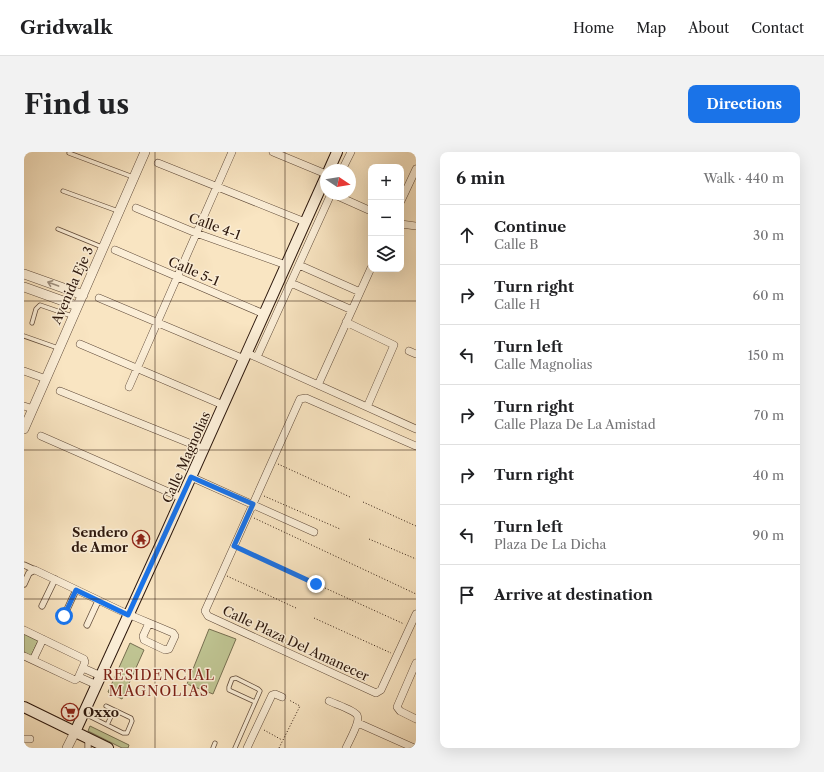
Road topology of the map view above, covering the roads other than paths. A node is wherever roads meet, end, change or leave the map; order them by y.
1 (145, 152) edge
2 (232, 152) edge
3 (273, 152) edge
4 (337, 152) edge
5 (350, 152) edge
6 (69, 153) edge
7 (158, 163) dead end
8 (332, 164) edge
9 (345, 164) edge
10 (416, 168) edge
11 (320, 172) edge
12 (134, 178) junction
13 (217, 187) junction
14 (63, 191) dead end
15 (320, 195) edge
16 (329, 200) edge
17 (346, 200) edge
18 (402, 200) edge
19 (136, 208) dead end
20 (368, 210) edge
21 (119, 211) junction
22 (305, 222) junction
23 (404, 224) edge
24 (416, 226) edge
25 (58, 229) dead end
26 (196, 233) junction
27 (103, 247) junction
28 (115, 250) dead end
29 (286, 265) junction
30 (299, 265) junction
31 (369, 272) edge
32 (24, 274) edge
33 (177, 277) junction
34 (291, 283) junction
35 (24, 287) edge
36 (360, 292) junction
37 (82, 295) junction
38 (99, 298) dead end
39 (78, 306) junction
40 (352, 310) junction
41 (264, 314) junction
42 (73, 316) junction
43 (156, 322) junction
44 (346, 322) junction
45 (32, 323) dead end
46 (24, 336) edge
47 (80, 344) dead end
48 (59, 348) junction
49 (245, 356) junction
50 (257, 357) junction
51 (137, 369) junction
52 (24, 371) edge
53 (46, 379) junction
54 (318, 385) junction
55 (129, 387) dead end
56 (60, 391) dead end
57 (224, 405) junction
58 (28, 407) edge
59 (367, 407) junction
60 (24, 427) edge
61 (416, 429) edge
62 (41, 436) dead end
63 (416, 446) edge
64 (204, 449) junction
65 (191, 477) junction
66 (182, 498) junction
67 (253, 504) junction
68 (314, 532) dead end
69 (24, 565) edge
70 (35, 570) junction
71 (55, 579) junction
72 (24, 584) edge
73 (76, 590) junction
74 (98, 601) junction
75 (42, 606) dead end
76 (416, 614) edge
77 (128, 615) junction
78 (64, 616) dead end
79 (149, 623) junction
80 (86, 625) dead end
81 (24, 630) edge
82 (43, 639) junction
83 (24, 656) edge
84 (33, 660) junction
85 (416, 663) edge
86 (83, 668) junction
87 (79, 677) junction
88 (99, 681) junction
89 (282, 697) road end
90 (329, 701) dead end
91 (255, 702) junction
92 (106, 706) dead end
93 (24, 707) edge
94 (114, 710) junction
95 (84, 713) junction
96 (416, 719) edge
97 (358, 723) junction
98 (107, 725) junction
99 (75, 732) junction
100 (88, 743) edge
101 (215, 743) dead end
102 (67, 748) edge
103 (108, 748) edge
104 (213, 748) edge
105 (235, 748) edge
106 (247, 748) edge
107 (346, 748) edge
108 (414, 748) edge

1 - 12 street, Avenida Eje 3
2 - 13 street
3 - 11 street
4 - 8 main road
5 - 9 street
6 - 12 lane
7 - 13 street
10 - 18 street
12 - 21 street, Avenida Eje 3
13 - 22 street
13 - 26 street
14 - 21 lane
15 - 22 main road, Calle Magnolias
16 - 30 street
17 - 20 street
19 - 26 street, Calle 4-1
21 - 27 street, Avenida Eje 3
22 - 29 main road, Calle Magnolias
23 - 24 street
25 - 27 lane
26 - 29 street, Calle 4-1
26 - 33 street
27 - 37 street, Avenida Eje 3
28 - 33 street, Calle 5-1
29 - 41 main road, Calle Magnolias
30 - 34 street
30 - 36 street
31 - 36 street
37 -> 32 street
33 - 41 street, Calle 5-1
33 - 43 street
34 - 40 street
34 - 50 street
35 - 39 street
36 - 40 street
37 - 39 street, Avenida Eje 3
38 - 43 street
39 - 42 street, Avenida Eje 3
40 - 44 street
41 - 49 main road, Calle Magnolias
42 - 45 lane
42 - 48 street, Avenida Eje 3
43 - 49 street
43 - 51 street
44 - 54 street
44 - 59 street
46 - 48 lane
47 - 51 street
48 - 53 street, Avenida Eje 3
49 - 50 street
49 - 57 main road, Calle Magnolias
50 - 54 street
51 - 55 street
51 - 57 street
52 - 53 street
53 - 58 street, Avenida Eje 3
54 - 59 street
56 - 64 street
57 - 64 main road, Calle Magnolias
58 - 60 street, Avenida Eje 3
59 - 61 street
62 - 66 street
63 - 67 street
64 - 65 main road, Calle Magnolias
65 - 66 main road, Calle Magnolias
65 - 67 street
66 - 77 main road, Calle Magnolias
67 - 68 street
67 - 76 street, Calle Plaza Del Amanecer
69 - 70 street
70 - 71 street
70 - 72 street
71 - 73 street
71 - 75 street
73 - 74 street
73 - 78 street
74 - 77 street
74 - 80 street
77 - 79 street
77 - 88 main road, Calle Magnolias
79 - 79 street
81 - 82 street
82 - 84 street
82 - 86 street
83 - 84 street
84 - 87 street
85 - 96 street
86 - 87 street
86 - 88 street
87 - 88 street
88 - 95 main road, Calle Magnolias
89 - 106 street
90 - 97 street
91 - 91 lane
91 - 105 lane
92 - 94 lane
93 - 99 main road
94 - 98 lane
94 - 98 lane
95 - 98 lane
95 - 99 main road, Calle Magnolias
97 - 107 street
97 - 108 street
99 - 100 main road
99 - 102 street, Calle Magnolias
100 - 103 main road
101 - 104 lane

